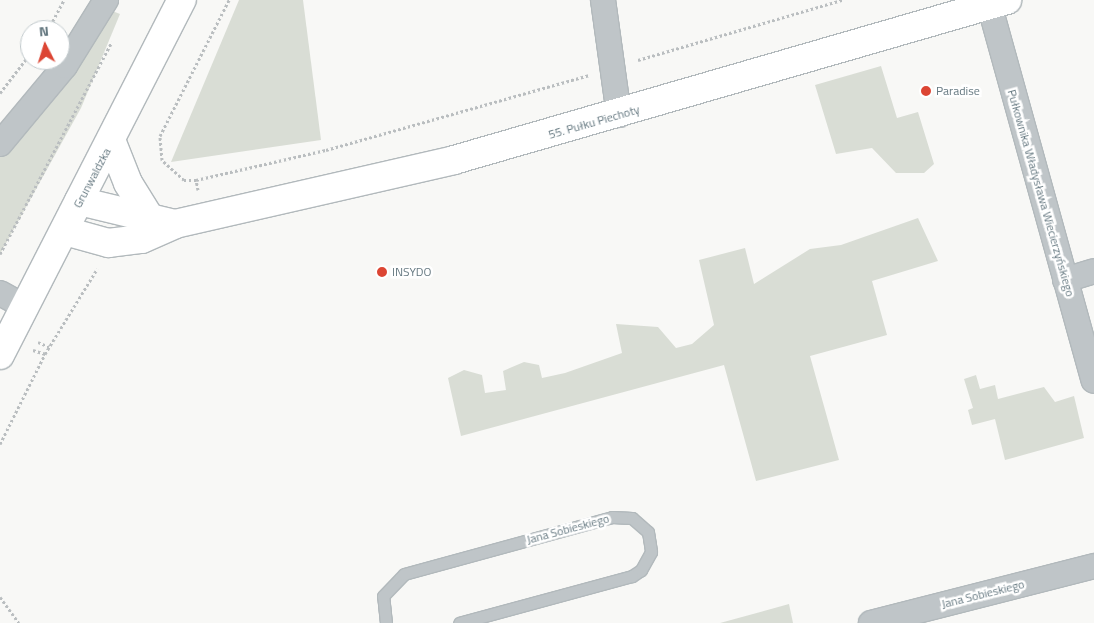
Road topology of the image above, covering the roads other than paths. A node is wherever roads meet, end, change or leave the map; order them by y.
1 (106, 0) edge
2 (182, 0) edge
3 (603, 0) edge
4 (995, 2) edge
5 (619, 115) junction
6 (111, 140) junction
7 (0, 144) edge
8 (79, 200) junction
9 (149, 216) junction
10 (175, 224) junction
11 (65, 231) junction
12 (1094, 271) edge
13 (1065, 280) junction
14 (0, 293) edge
15 (25, 307) junction
16 (0, 355) edge
17 (1094, 381) edge
18 (1094, 566) edge
19 (386, 623) edge
20 (459, 623) edge
21 (871, 623) edge

1 - 7 street
2 - 6 street, Grunwaldzka
3 - 5 street
4 - 5 street, 55. Pułku Piechoty
4 - 13 street, Pułkownika Władysława Wiecierzyńskiego
5 - 10 street, 55. Pułku Piechoty
6 - 8 street, Grunwaldzka
6 - 9 street
8 - 9 street
8 - 11 street, Grunwaldzka
9 - 10 street
10 - 11 street, 55. Pułku Piechoty
11 - 15 street, Grunwaldzka
12 - 13 street
13 - 17 street, Pułkownika Władysława Wiecierzyńskiego
14 - 15 street
15 - 16 street, Grunwaldzka
18 - 21 street, Jana Sobieskiego
19 - 20 lane, Jana Sobieskiego

